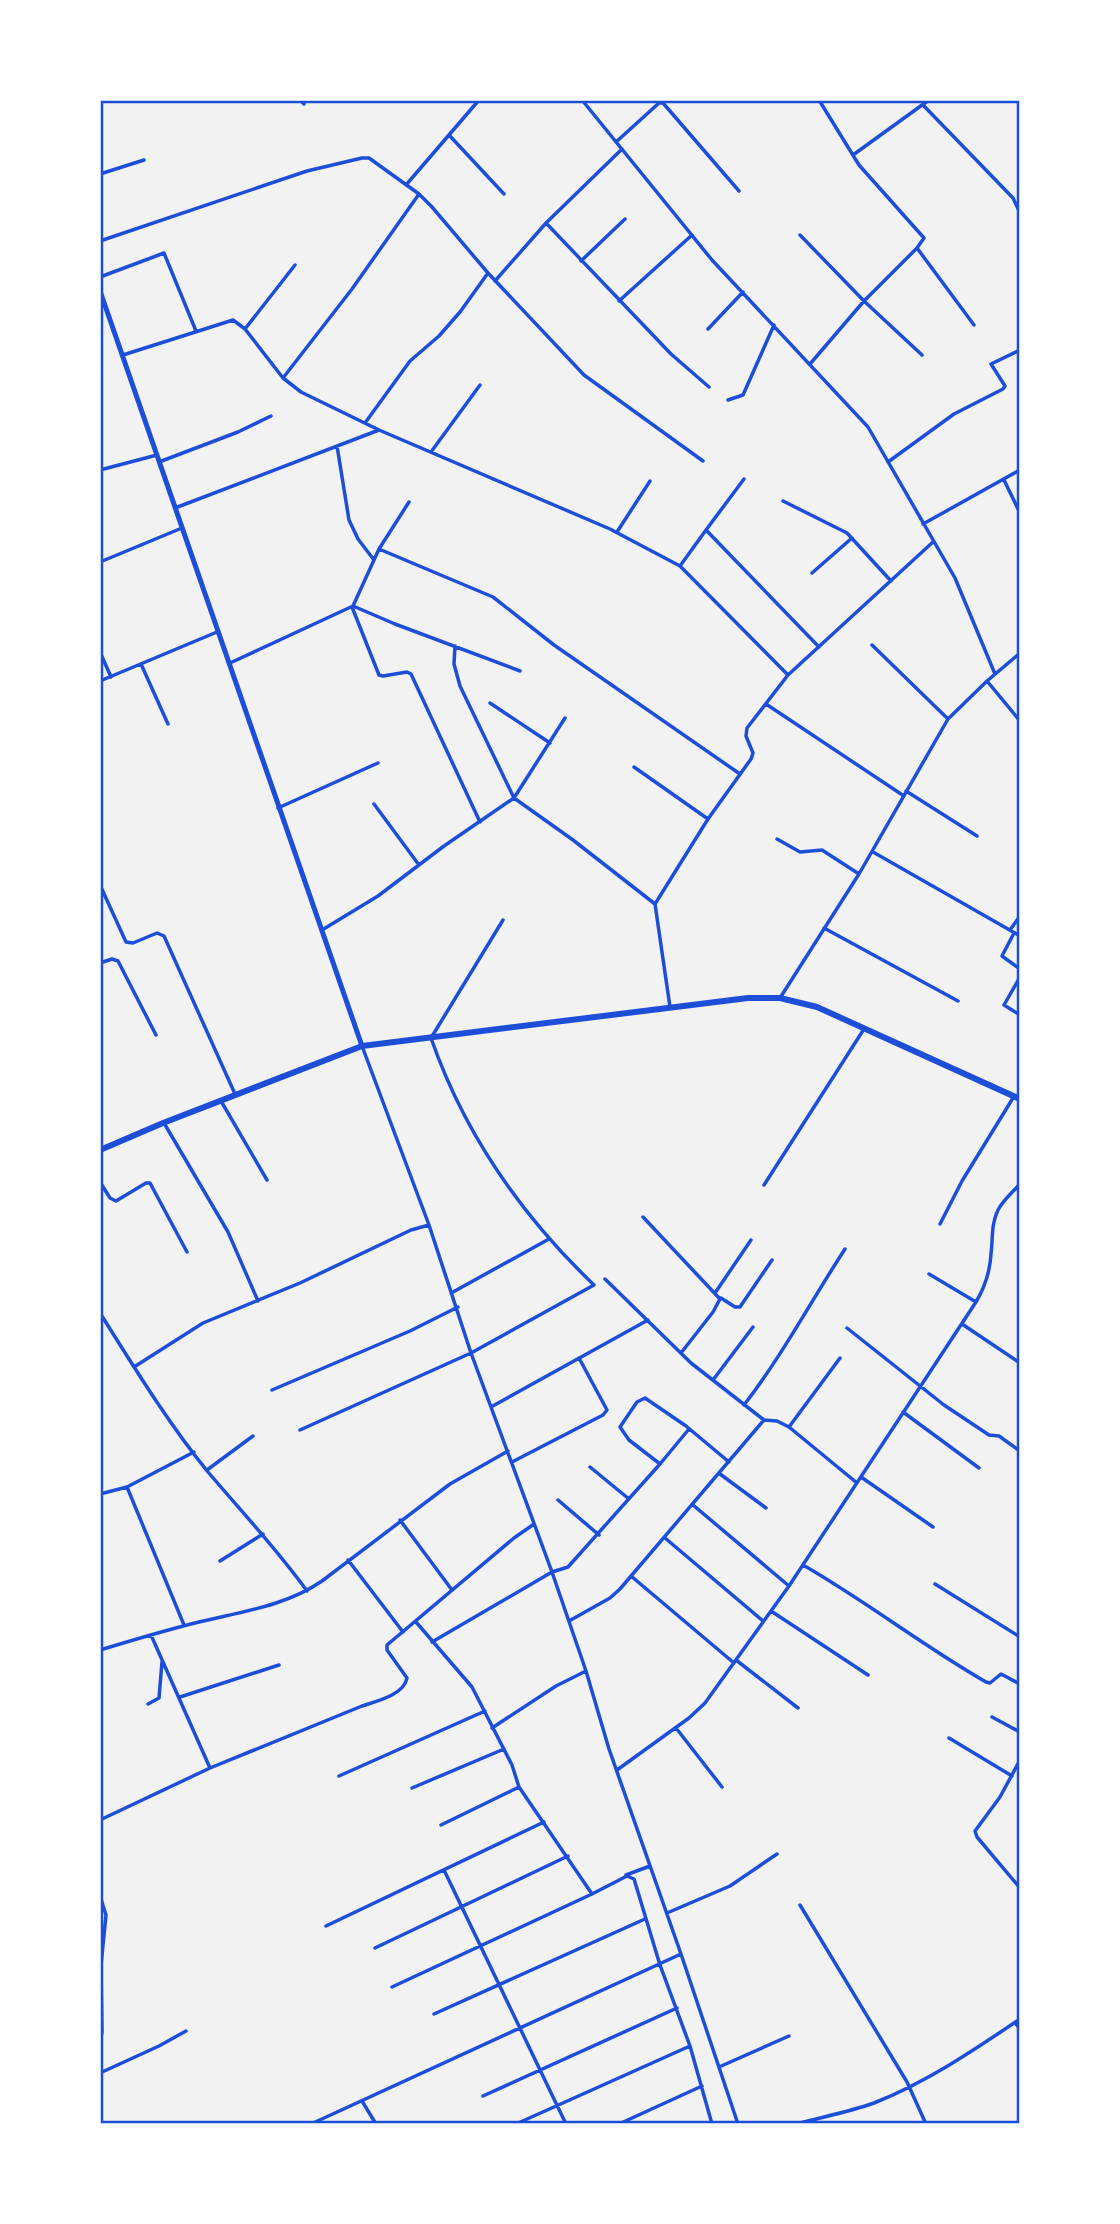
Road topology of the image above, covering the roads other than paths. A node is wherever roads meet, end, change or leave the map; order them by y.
1 (300, 100) edge
2 (820, 100) edge
3 (929, 100) edge
4 (476, 101) edge
5 (585, 101) edge
6 (304, 104) dead end
7 (922, 105) junction
8 (449, 135) junction
9 (616, 142) junction
10 (622, 149) junction
11 (853, 155) junction
12 (144, 160) dead end
13 (100, 174) edge
14 (406, 185) junction
15 (739, 191) dead end
16 (419, 194) junction
17 (504, 194) dead end
18 (1020, 213) edge
19 (625, 219) dead end
20 (546, 223) junction
21 (692, 235) junction
22 (800, 235) dead end
23 (100, 241) edge
24 (917, 248) junction
25 (581, 261) junction
26 (295, 265) dead end
27 (488, 273) junction
28 (100, 277) edge
29 (495, 281) junction
30 (100, 291) edge
31 (743, 292) junction
32 (619, 301) junction
33 (864, 302) junction
34 (103, 310) edge
35 (974, 325) dead end
36 (774, 326) junction
37 (245, 329) junction
38 (708, 329) dead end
39 (196, 331) junction
40 (1020, 350) edge
41 (123, 355) junction
42 (922, 355) dead end
43 (810, 364) junction
44 (283, 378) junction
45 (480, 385) dead end
46 (709, 387) dead end
47 (728, 400) dead end
48 (271, 416) dead end
49 (365, 423) junction
50 (379, 430) junction
51 (337, 446) junction
52 (431, 452) junction
53 (158, 458) junction
54 (703, 461) dead end
55 (888, 462) junction
56 (100, 470) edge
57 (1020, 470) edge
58 (744, 479) dead end
59 (1004, 480) junction
60 (650, 481) dead end
61 (783, 500) dead end
62 (409, 502) dead end
63 (174, 508) junction
64 (1020, 513) edge
65 (923, 524) junction
66 (181, 528) junction
67 (706, 530) junction
68 (617, 532) junction
69 (853, 538) junction
70 (933, 542) junction
71 (379, 549) junction
72 (374, 560) junction
73 (100, 562) edge
74 (680, 566) junction
75 (812, 573) dead end
76 (891, 581) junction
77 (352, 606) junction
78 (217, 632) junction
79 (872, 645) dead end
80 (456, 646) junction
81 (818, 648) junction
82 (100, 652) edge
83 (1020, 653) edge
84 (141, 664) junction
85 (228, 664) junction
86 (520, 671) dead end
87 (995, 674) junction
88 (788, 675) junction
89 (111, 677) junction
90 (100, 681) edge
91 (987, 681) junction
92 (490, 703) dead end
93 (765, 704) junction
94 (565, 718) dead end
95 (948, 719) junction
96 (1020, 721) edge
97 (168, 724) dead end
98 (550, 743) junction
99 (378, 763) dead end
100 (634, 768) dead end
101 (740, 774) junction
102 (905, 794) junction
103 (514, 798) junction
104 (374, 804) dead end
105 (278, 808) junction
106 (708, 819) junction
107 (480, 822) junction
108 (977, 836) dead end
109 (777, 839) dead end
110 (873, 852) junction
111 (419, 865) junction
112 (859, 874) junction
113 (100, 885) edge
114 (1020, 894) edge
115 (654, 904) junction
116 (1020, 904) edge
117 (1020, 916) edge
118 (503, 920) dead end
119 (824, 928) junction
120 (321, 930) junction
121 (1012, 931) junction
122 (1020, 936) edge
123 (100, 964) edge
124 (1020, 969) edge
125 (1020, 977) edge
126 (780, 998) junction
127 (958, 1001) dead end
128 (670, 1007) junction
129 (1020, 1015) edge
130 (865, 1028) junction
131 (156, 1035) dead end
132 (431, 1038) junction
133 (362, 1046) junction
134 (236, 1095) junction
135 (1017, 1097) edge
136 (221, 1101) junction
137 (163, 1123) junction
138 (100, 1150) edge
139 (267, 1180) dead end
140 (100, 1182) edge
141 (1020, 1184) edge
142 (764, 1185) dead end
143 (643, 1217) dead end
144 (940, 1224) dead end
145 (427, 1226) junction
146 (549, 1239) junction
147 (751, 1240) dead end
148 (845, 1249) dead end
149 (187, 1252) dead end
150 (772, 1260) dead end
151 (929, 1274) dead end
152 (605, 1279) dead end
153 (452, 1292) junction
154 (717, 1295) junction
155 (258, 1301) junction
156 (976, 1302) junction
157 (456, 1309) junction
158 (100, 1313) edge
159 (648, 1320) junction
160 (962, 1324) junction
161 (753, 1326) dead end
162 (847, 1328) dead end
163 (470, 1353) junction
164 (681, 1354) junction
165 (579, 1358) junction
166 (840, 1358) dead end
167 (1020, 1363) edge
168 (134, 1367) junction
169 (713, 1380) junction
170 (922, 1385) junction
171 (272, 1390) dead end
172 (744, 1405) junction
173 (491, 1407) junction
174 (903, 1412) junction
175 (764, 1420) junction
176 (789, 1427) junction
177 (689, 1429) junction
178 (300, 1430) dead end
179 (253, 1436) dead end
180 (508, 1451) junction
181 (1020, 1451) edge
182 (194, 1452) junction
183 (512, 1462) junction
184 (729, 1462) junction
185 (660, 1464) junction
186 (590, 1467) dead end
187 (979, 1468) dead end
188 (207, 1470) junction
189 (720, 1474) junction
190 (861, 1477) junction
191 (857, 1482) junction
192 (127, 1487) junction
193 (100, 1494) edge
194 (629, 1499) junction
195 (558, 1500) dead end
196 (693, 1505) junction
197 (766, 1508) dead end
198 (400, 1520) junction
199 (534, 1524) junction
200 (933, 1527) dead end
201 (263, 1534) junction
202 (599, 1535) junction
203 (665, 1538) junction
204 (220, 1560) dead end
205 (348, 1560) junction
206 (803, 1565) junction
207 (552, 1572) junction
208 (631, 1576) junction
209 (935, 1584) dead end
210 (789, 1586) junction
211 (452, 1590) junction
212 (307, 1591) junction
213 (771, 1611) junction
214 (569, 1621) junction
215 (764, 1621) junction
216 (416, 1622) junction
217 (184, 1625) junction
218 (403, 1632) junction
219 (151, 1635) junction
220 (1020, 1637) edge
221 (432, 1642) junction
222 (100, 1650) edge
223 (163, 1660) junction
224 (735, 1661) junction
225 (279, 1665) dead end
226 (586, 1671) junction
227 (868, 1675) dead end
228 (1020, 1684) edge
229 (180, 1698) junction
230 (148, 1704) dead end
231 (798, 1708) dead end
232 (485, 1711) junction
233 (992, 1717) dead end
234 (492, 1728) junction
235 (676, 1728) junction
236 (1020, 1732) edge
237 (948, 1738) dead end
238 (504, 1749) junction
239 (1020, 1760) edge
240 (210, 1768) junction
241 (616, 1771) junction
242 (339, 1776) dead end
243 (1012, 1776) junction
244 (519, 1787) junction
245 (722, 1787) dead end
246 (412, 1788) dead end
247 (100, 1820) edge
248 (544, 1822) junction
249 (441, 1825) dead end
250 (777, 1854) dead end
251 (568, 1856) junction
252 (650, 1866) junction
253 (444, 1870) junction
254 (622, 1878) junction
255 (1020, 1888) edge
256 (592, 1894) junction
257 (100, 1896) edge
258 (800, 1905) dead end
259 (462, 1907) junction
260 (667, 1913) junction
261 (645, 1919) junction
262 (326, 1926) dead end
263 (481, 1946) junction
264 (375, 1948) dead end
265 (679, 1955) junction
266 (660, 1965) junction
267 (499, 1984) junction
268 (392, 1987) dead end
269 (677, 2008) junction
270 (434, 2014) dead end
271 (1020, 2019) edge
272 (1015, 2023) junction
273 (521, 2028) junction
274 (1020, 2029) edge
275 (186, 2031) dead end
276 (789, 2036) dead end
277 (100, 2039) edge
278 (690, 2046) junction
279 (719, 2067) junction
280 (539, 2069) junction
281 (100, 2073) edge
282 (702, 2086) junction
283 (909, 2086) junction
284 (483, 2096) dead end
285 (362, 2101) junction
286 (557, 2105) junction
287 (311, 2124) edge
288 (376, 2124) edge
289 (516, 2124) edge
290 (566, 2124) edge
291 (619, 2124) edge
292 (712, 2124) edge
293 (738, 2124) edge
294 (796, 2124) edge
295 (926, 2124) edge

1 - 6 street
2 - 11 street
3 - 7 street
4 - 8 street
5 - 9 street
7 - 11 street
7 - 18 street
8 - 14 street
8 - 17 street
9 - 10 street
9 - 15 street
10 - 20 street
10 - 21 street
11 - 24 street
12 - 13 street
14 - 16 street
14 - 23 street
16 - 27 street
16 - 44 street
19 - 25 street
20 - 25 street
20 - 29 street
21 - 31 street
21 - 32 street
22 - 33 street
24 - 33 street
24 - 35 street
25 - 32 street
26 - 37 street
27 - 29 street
27 - 49 street
28 - 39 street
29 - 54 street
30 - 34 street
31 - 36 street
31 - 38 street
32 - 46 street
33 - 42 street
33 - 43 street
34 - 41 street
36 - 43 street
36 - 47 street
37 - 39 street
37 - 44 street
39 - 41 street
40 - 55 street
41 - 53 street
43 - 55 street
44 - 49 street
45 - 52 street
48 - 53 street
49 - 50 street
50 - 51 street
50 - 52 street
51 - 63 street
51 - 72 street
52 - 68 street
53 - 56 street
53 - 63 street
55 - 65 street
57 - 59 street
58 - 67 street
59 - 64 street
59 - 65 street
60 - 68 street
61 - 69 street
62 - 71 street
63 - 66 street
65 - 70 street
66 - 73 street
66 - 78 street
67 - 74 street
67 - 81 street
68 - 74 street
69 - 75 street
69 - 76 street
70 - 76 street
70 - 87 street
71 - 72 street
71 - 101 street
72 - 77 street
74 - 88 street
76 - 81 street
77 - 80 street
77 - 85 street
77 - 107 street
78 - 84 street
78 - 85 street
79 - 95 street
80 - 86 street
80 - 103 street
81 - 88 street
82 - 89 street
83 - 87 street
84 - 89 street
84 - 97 street
85 - 105 street
87 - 91 street
88 - 93 street
89 - 90 street
91 - 95 street
91 - 96 street
92 - 98 street
93 - 101 street
93 - 102 street
94 - 98 street
95 - 102 street
98 - 103 street
99 - 105 street
100 - 106 street
101 - 106 street
102 - 108 street
102 - 110 street
103 - 107 street
103 - 115 street
104 - 111 street
105 - 120 street
106 - 115 street
107 - 111 street
109 - 112 street
110 - 112 street
110 - 121 street
111 - 120 street
112 - 119 street
113 - 134 street
114 - 116 street
115 - 128 street
117 - 121 street
118 - 132 street
119 - 126 street
119 - 127 street
120 - 133 street
121 - 122 street
121 - 124 street
123 - 131 street
125 - 129 street
126 - 128 highway
126 - 130 highway
128 - 132 highway
130 - 135 highway
130 - 142 street
132 - 133 highway
132 - 146 street
133 - 134 highway
133 - 145 street
134 - 136 highway
135 - 144 street
136 - 137 highway
136 - 139 street
137 - 138 highway
137 - 155 street
140 - 149 street
141 - 156 street
143 - 154 street
145 - 153 street
145 - 155 street
146 - 153 street
146 - 163 street
147 - 154 street
148 - 172 street
150 - 154 street
151 - 156 street
152 - 159 street
153 - 157 street
154 - 164 street
155 - 168 street
156 - 160 street
157 - 163 street
157 - 171 street
158 - 168 street
159 - 164 street
159 - 165 street
160 - 167 street
160 - 170 street
161 - 169 street
162 - 170 street
163 - 173 street
163 - 178 street
164 - 169 street
165 - 173 street
165 - 183 street
166 - 176 street
168 - 182 street
169 - 172 street
170 - 174 street
170 - 181 street
172 - 175 street
173 - 180 street
174 - 187 street
174 - 190 street
175 - 176 street
175 - 184 street
176 - 191 street
177 - 184 street
177 - 185 street
177 - 185 street
179 - 188 street
180 - 183 street
180 - 198 street
182 - 188 street
182 - 192 street
183 - 199 street
184 - 189 street
185 - 194 street
186 - 194 street
188 - 201 street
189 - 196 street
189 - 197 street
190 - 191 street
190 - 200 street
191 - 206 street
192 - 193 street
192 - 217 street
194 - 202 street
195 - 202 street
196 - 203 street
196 - 210 street
198 - 205 street
198 - 211 street
199 - 207 street
199 - 211 street
201 - 204 street
201 - 212 street
202 - 207 street
203 - 208 street
203 - 215 street
205 - 212 street
205 - 218 street
206 - 210 street
206 - 228 street
207 - 214 street
207 - 221 street
208 - 214 street
208 - 224 street
209 - 220 street
210 - 213 street
211 - 216 street
212 - 217 street
213 - 215 street
213 - 227 street
214 - 226 street
215 - 224 street
216 - 218 street
216 - 221 street
217 - 219 street
218 - 240 street
219 - 222 street
219 - 223 street
221 - 232 street
223 - 229 street
223 - 230 street
224 - 231 street
224 - 235 street
225 - 229 street
226 - 234 street
226 - 241 street
229 - 240 street
232 - 234 street
232 - 242 street
233 - 236 street
234 - 238 street
235 - 241 street
235 - 245 street
237 - 243 street
238 - 244 street
238 - 246 street
239 - 243 street
240 - 247 street
241 - 252 street
243 - 255 street
244 - 248 street
244 - 249 street
248 - 251 street
248 - 253 street
250 - 260 street
251 - 256 street
251 - 259 street
252 - 254 street
252 - 260 street
253 - 259 street
253 - 262 street
254 - 256 street
254 - 261 street
256 - 263 street
257 - 277 street
258 - 283 street
259 - 263 street
259 - 264 street
260 - 265 street
261 - 266 street
261 - 267 street
263 - 267 street
263 - 268 street
265 - 266 street
265 - 279 street
266 - 269 street
266 - 273 street
267 - 270 street
267 - 273 street
269 - 278 street
269 - 280 street
271 - 272 street
272 - 274 street
272 - 283 street
273 - 280 street
273 - 285 street
275 - 281 street
276 - 279 street
278 - 282 street
278 - 286 street
279 - 293 street
280 - 284 street
280 - 286 street
282 - 291 street
282 - 292 street
283 - 294 street
283 - 295 street
285 - 287 street
285 - 288 street
286 - 289 street
286 - 290 street

